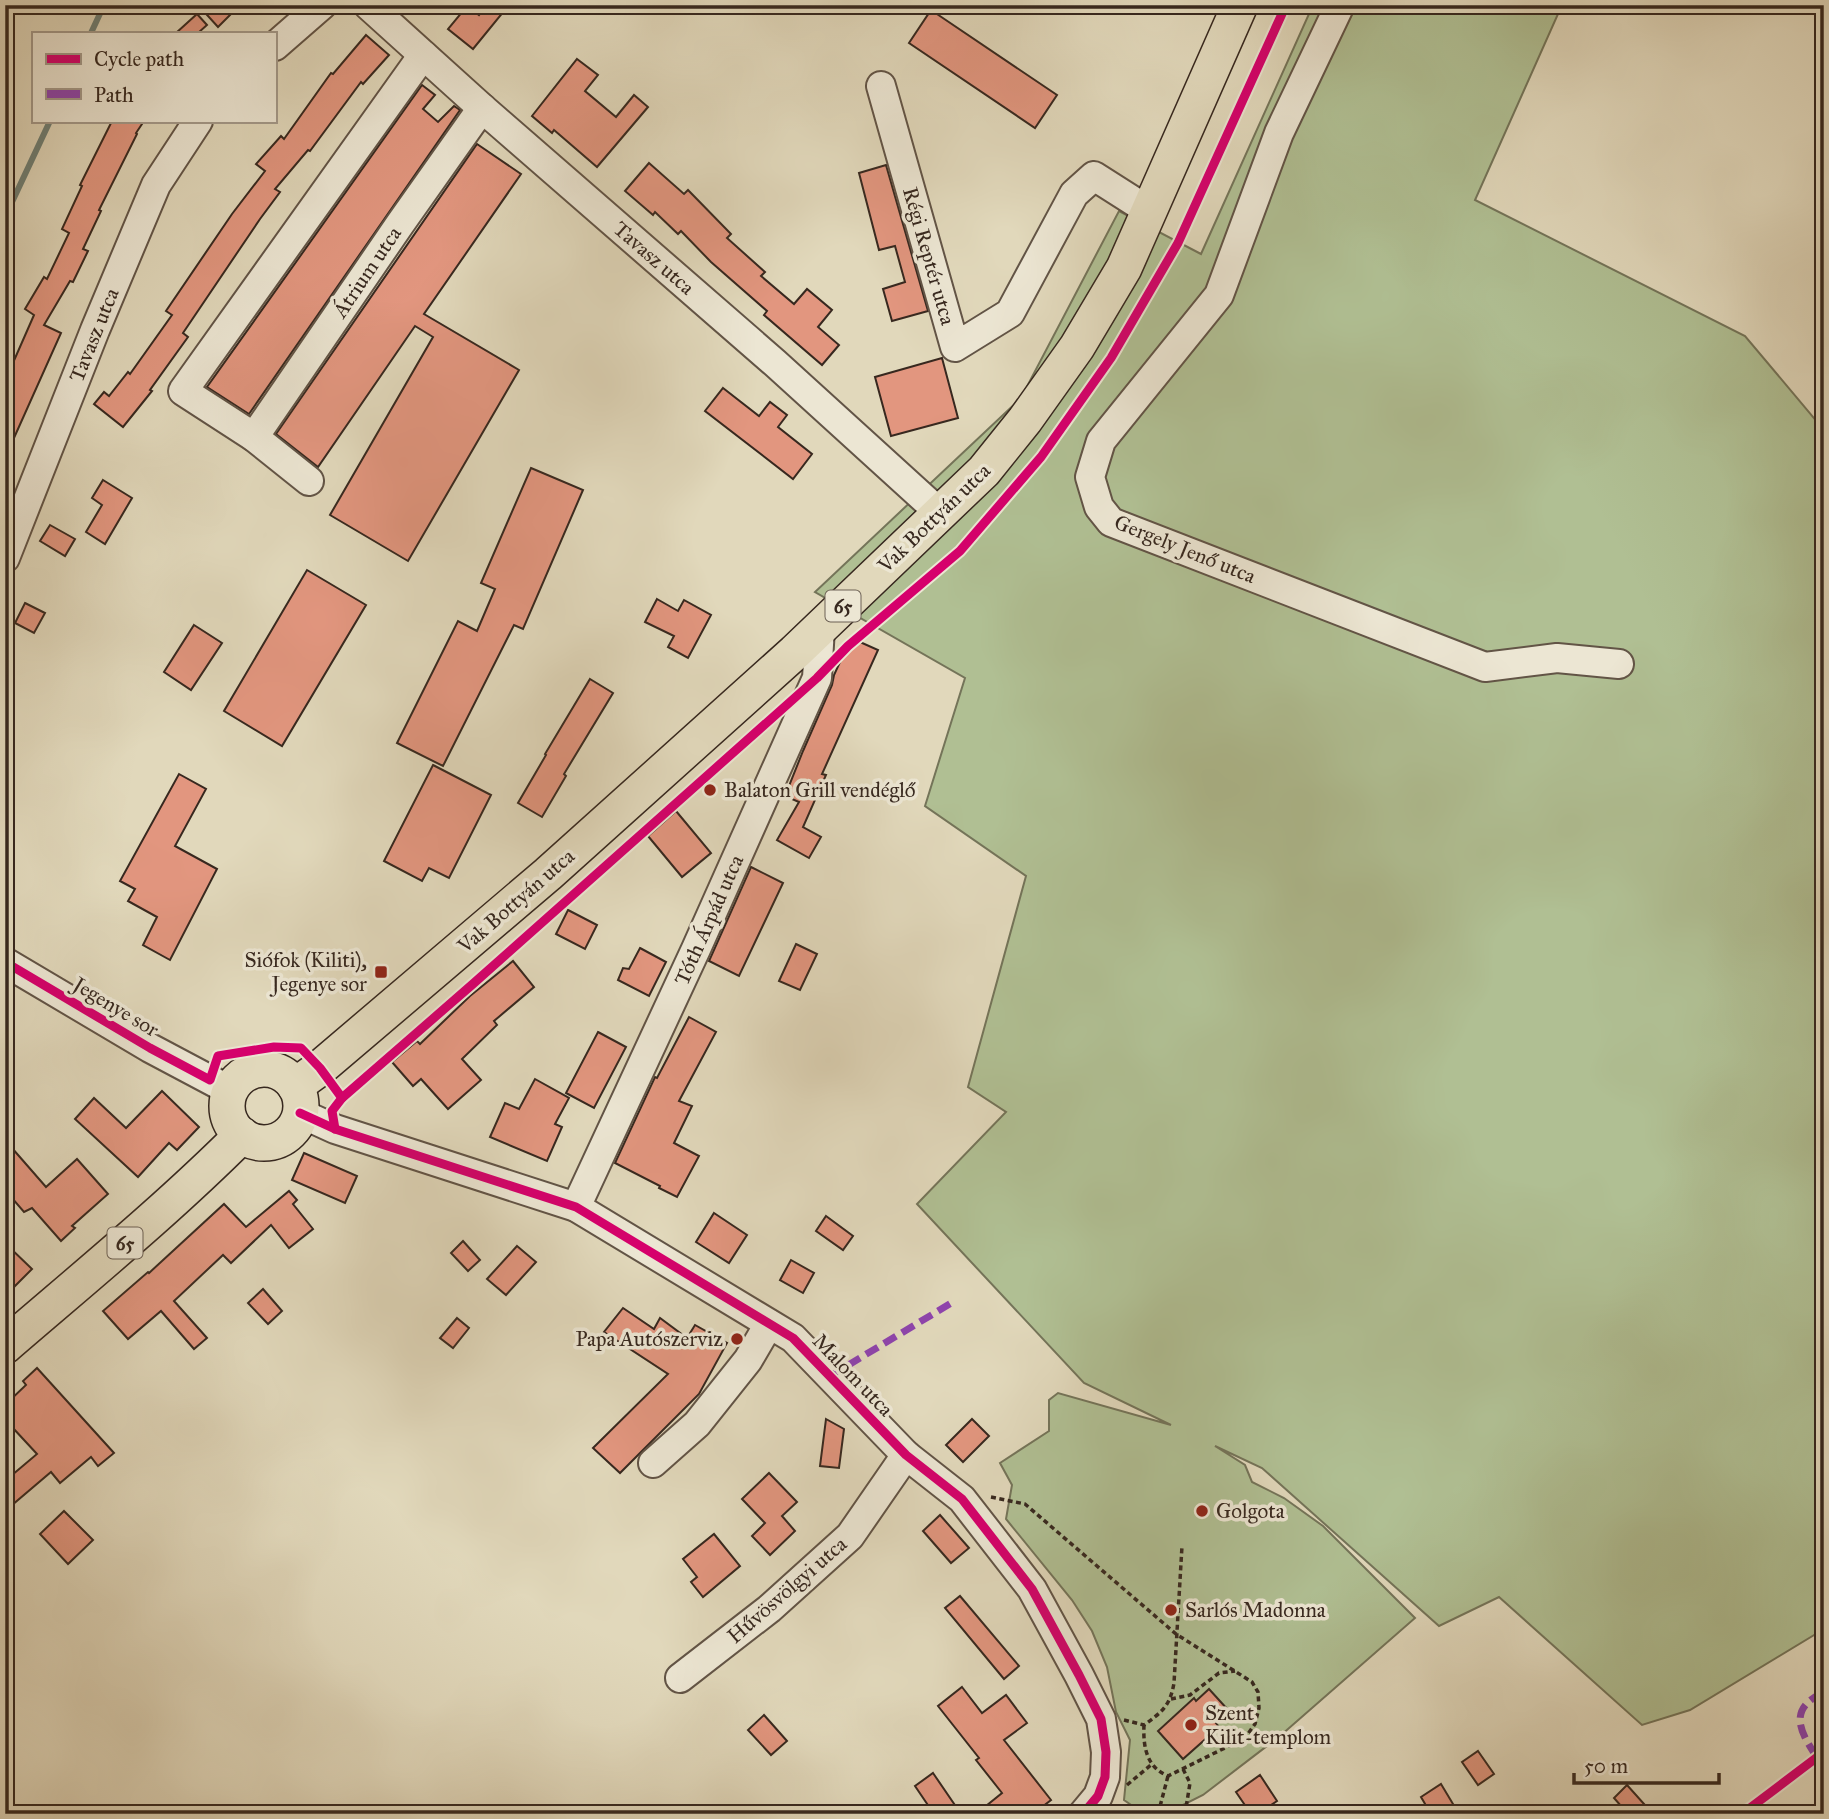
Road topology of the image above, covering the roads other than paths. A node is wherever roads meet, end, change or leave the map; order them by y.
1 (322, 5) edge
2 (368, 5) edge
3 (1240, 5) edge
4 (1340, 5) edge
5 (276, 45) edge
6 (423, 55) junction
7 (881, 86) dead end
8 (482, 108) junction
9 (197, 122) edge
10 (1149, 211) junction
11 (254, 437) junction
12 (309, 481) dead end
13 (940, 513) junction
14 (5, 558) edge
15 (820, 628) junction
16 (1619, 664) dead end
17 (5, 962) edge
18 (231, 1091) junction
19 (298, 1099) junction
20 (242, 1135) junction
21 (576, 1207) junction
22 (769, 1324) junction
23 (5, 1346) edge
24 (906, 1455) junction
25 (653, 1463) dead end
26 (680, 1678) dead end
27 (1083, 1814) edge

1 - 5 street
2 - 6 street, Tavasz utca
3 - 10 main road, Vak Bottyán utca / 65
4 - 16 street, Gergely Jenő utca
6 - 8 street, Tavasz utca
6 - 11 street
7 - 10 street, Régi Reptér utca
8 - 11 street, Átrium utca
8 - 13 street, Tavasz utca
9 - 14 street, Tavasz utca
10 - 13 main road, Vak Bottyán utca / 65
11 - 12 street
13 - 15 main road, Vak Bottyán utca / 65
15 - 19 main road, Vak Bottyán utca / 65
15 - 21 street, Tóth Árpád utca
17 - 18 street, Jegenye sor
18 - 19 main road
18 - 20 main road
19 - 20 main road, 65
19 - 21 street, Malom utca
20 - 23 main road, 65
21 - 22 street, Malom utca
22 - 24 street, Malom utca
22 - 25 street
24 - 26 street, Hűvösvölgyi utca
24 - 27 street, Malom utca

